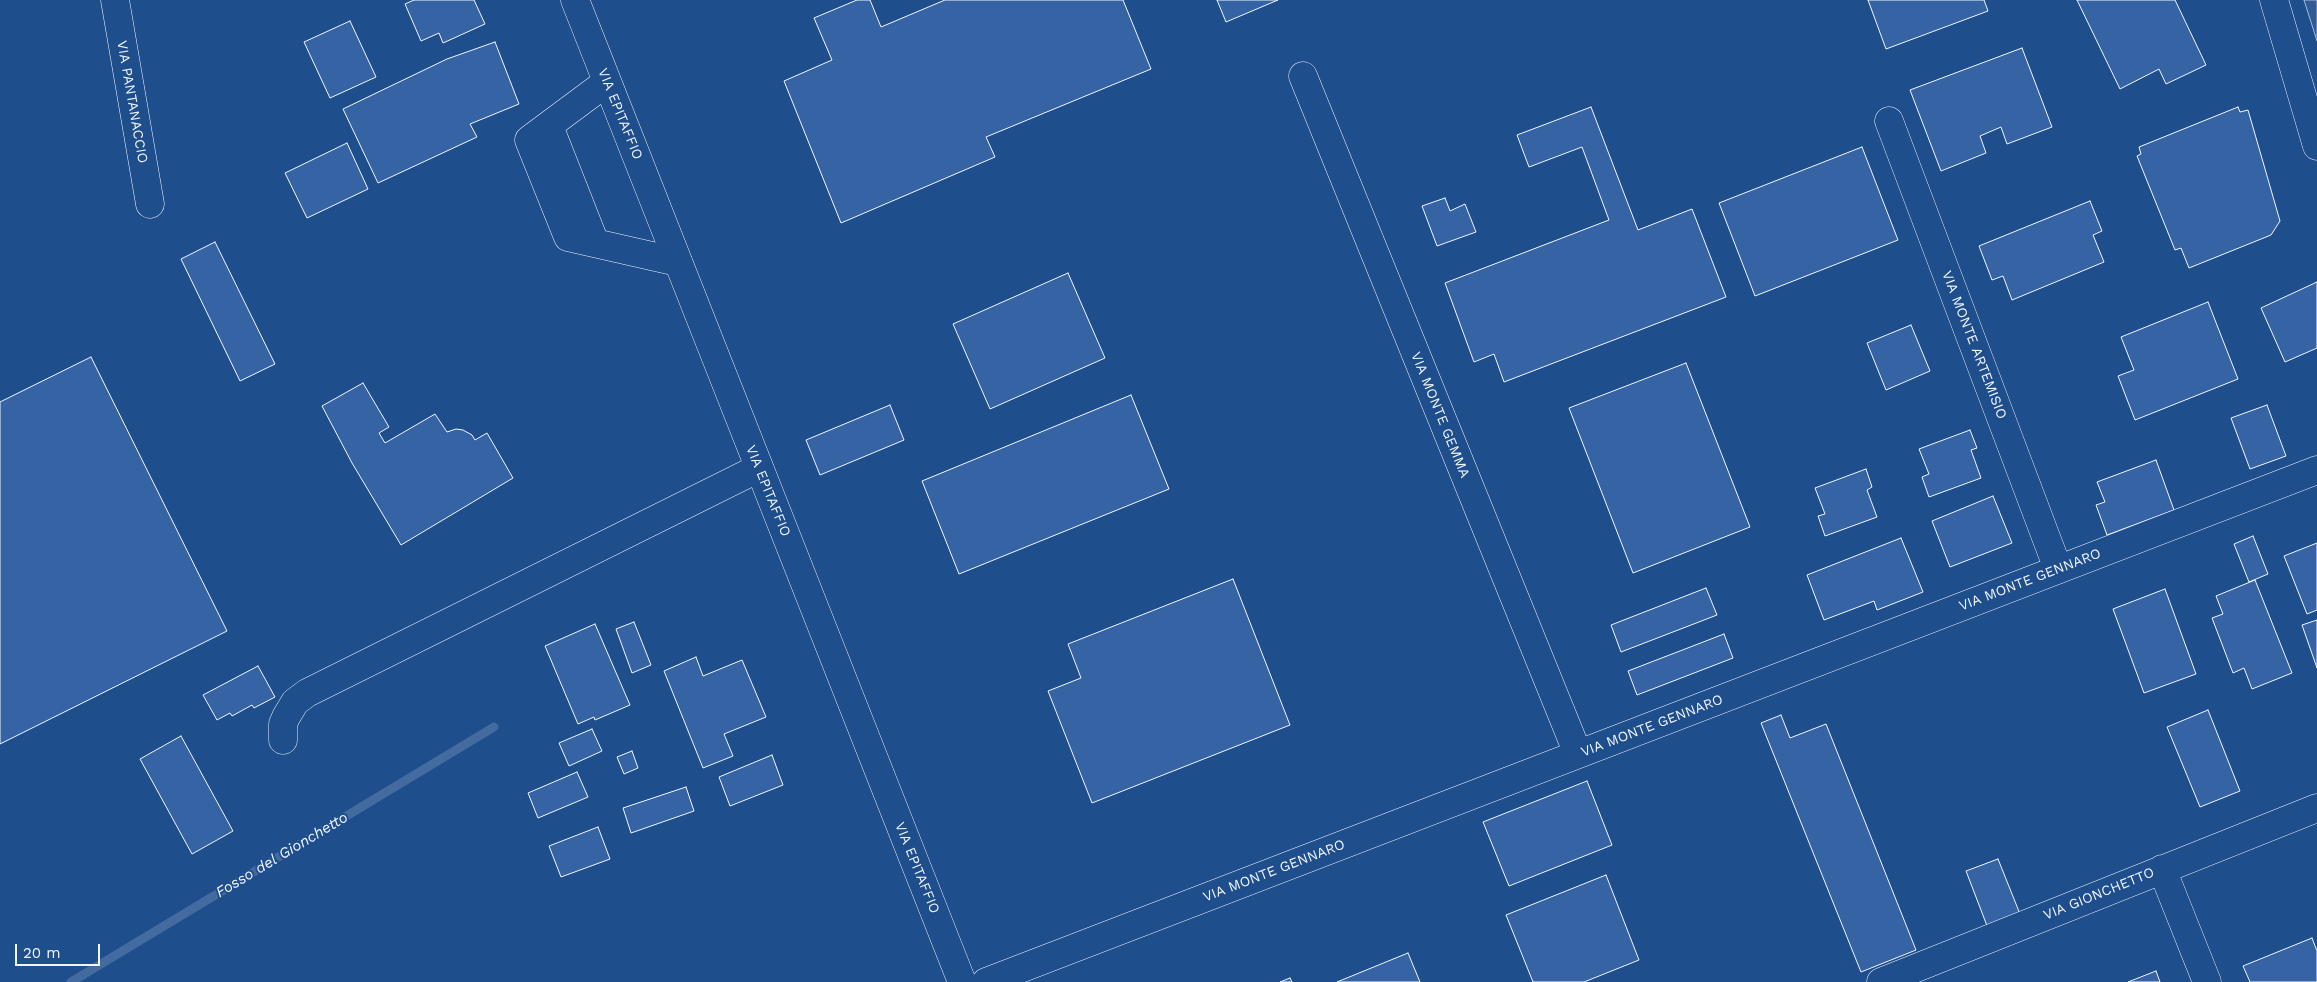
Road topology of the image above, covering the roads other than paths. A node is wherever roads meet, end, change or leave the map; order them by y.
1 (115, 0) edge
2 (575, 0) edge
3 (2274, 0) edge
4 (1303, 76) dead end
5 (607, 82) junction
6 (1889, 121) dead end
7 (2317, 146) edge
8 (150, 204) dead end
9 (678, 262) junction
10 (759, 468) junction
11 (2317, 470) edge
12 (2058, 569) junction
13 (283, 740) dead end
14 (1578, 754) junction
15 (2317, 808) edge
16 (2162, 869) junction
17 (962, 982) edge
18 (986, 982) edge
19 (1881, 982) edge
20 (2207, 982) edge

1 - 8 street, VIA PANTANACCIO
2 - 5 street, VIA EPITAFFIO
3 - 7 street
4 - 14 street, VIA MONTE GEMMA
5 - 9 street, VIA EPITAFFIO
5 - 9 street
6 - 12 street, VIA MONTE ARTEMISIO
9 - 10 street, VIA EPITAFFIO
10 - 13 street
10 - 17 street, VIA EPITAFFIO
11 - 12 street, VIA MONTE GENNARO
12 - 14 street, VIA MONTE GENNARO
14 - 18 street, VIA MONTE GENNARO
15 - 16 street, VIA GIONCHETTO
16 - 19 street, VIA GIONCHETTO
16 - 20 street

